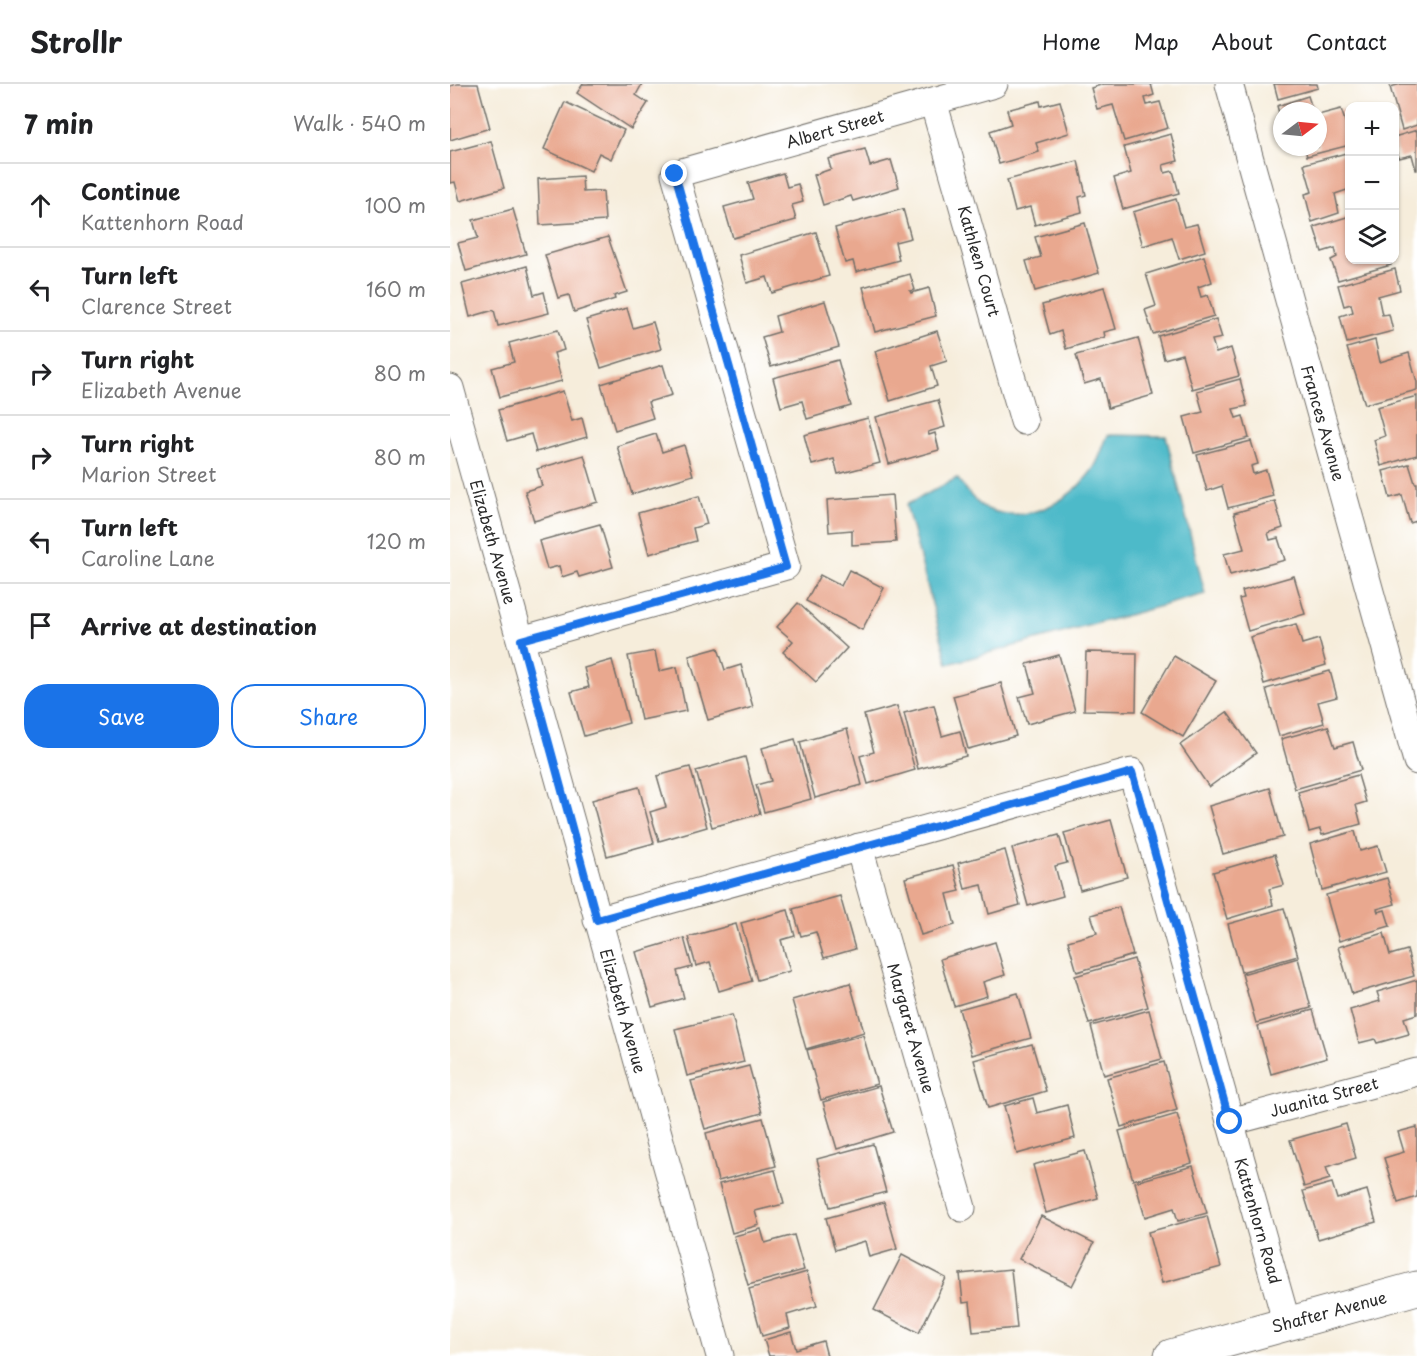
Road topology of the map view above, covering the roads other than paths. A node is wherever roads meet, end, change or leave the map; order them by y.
1 (994, 84) edge
2 (1229, 84) edge
3 (933, 101) junction
4 (450, 388) edge
5 (1024, 421) dead end
6 (521, 640) junction
7 (1417, 761) edge
8 (859, 847) junction
9 (597, 920) junction
10 (1417, 1072) edge
11 (1230, 1122) junction
12 (962, 1208) dead end
13 (1417, 1288) edge
14 (1287, 1324) junction
15 (720, 1356) edge
16 (1172, 1356) edge

1 - 3 street, Albert Street
2 - 7 street, Frances Avenue
3 - 5 street, Kathleen Court
3 - 6 street, Albert Street
4 - 6 street, Elizabeth Avenue
6 - 9 street, Elizabeth Avenue
8 - 9 street
8 - 11 street, Kattenhorn Road
8 - 12 street, Margaret Avenue
9 - 15 street, Elizabeth Avenue
10 - 11 street, Juanita Street
11 - 14 street, Kattenhorn Road
13 - 14 main road, Shafter Avenue
14 - 16 main road, Shafter Avenue

